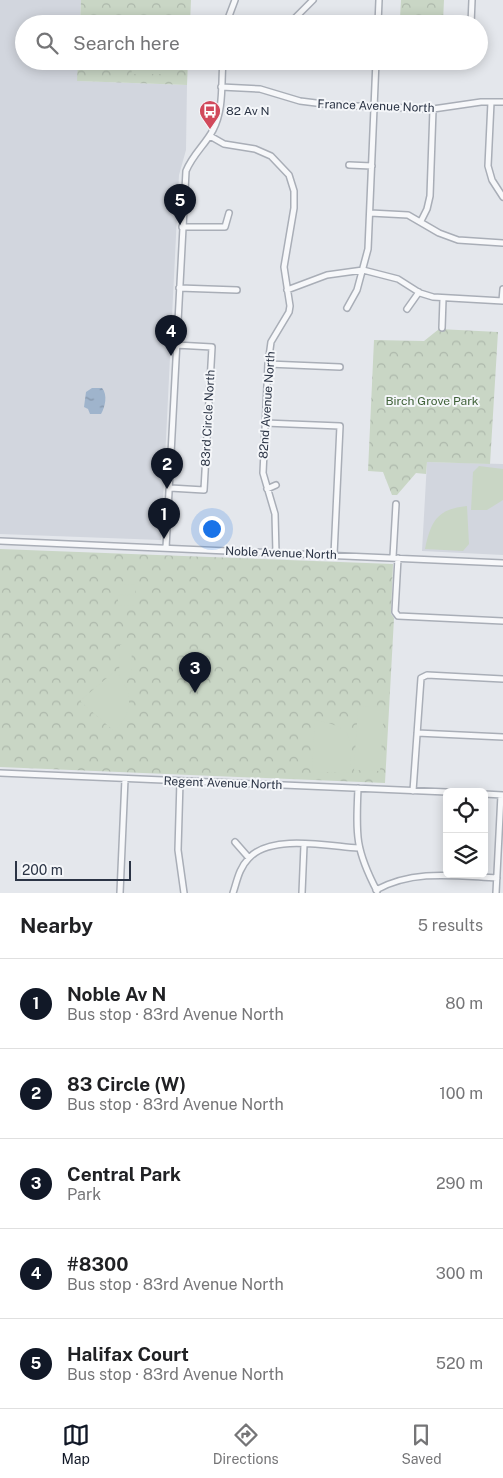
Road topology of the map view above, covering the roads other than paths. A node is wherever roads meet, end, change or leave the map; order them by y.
1 (235, 0) edge
2 (313, 0) edge
3 (379, 0) edge
4 (472, 0) edge
5 (229, 15) edge
6 (299, 15) edge
7 (378, 15) edge
8 (471, 15) edge
9 (222, 70) edge
10 (376, 70) edge
11 (221, 87) junction
12 (491, 102) junction
13 (503, 102) edge
14 (374, 107) junction
15 (434, 109) junction
16 (210, 136) junction
17 (349, 166) dead end
18 (372, 166) junction
19 (503, 197) edge
20 (229, 212) dead end
21 (370, 213) junction
22 (422, 221) junction
23 (182, 227) junction
24 (503, 243) edge
25 (363, 270) junction
26 (179, 288) junction
27 (503, 289) edge
28 (237, 290) dead end
29 (287, 290) junction
30 (419, 292) junction
31 (443, 299) junction
32 (503, 301) edge
33 (347, 308) dead end
34 (407, 309) dead end
35 (442, 328) dead end
36 (176, 345) junction
37 (268, 364) junction
38 (340, 367) dead end
39 (265, 423) junction
40 (276, 485) dead end
41 (170, 488) junction
42 (266, 489) junction
43 (396, 504) dead end
44 (0, 541) edge
45 (166, 548) junction
46 (276, 552) junction
47 (334, 555) junction
48 (395, 558) junction
49 (503, 563) edge
50 (503, 621) edge
51 (503, 679) edge
52 (418, 732) junction
53 (503, 737) edge
54 (0, 773) edge
55 (125, 779) junction
56 (180, 781) junction
57 (358, 788) junction
58 (413, 791) junction
59 (443, 792) edge
60 (488, 794) edge
61 (502, 795) edge
62 (235, 842) dead end
63 (304, 845) junction
64 (358, 848) junction
65 (248, 858) junction
66 (497, 878) junction
67 (377, 892) edge
68 (120, 893) edge
69 (184, 893) edge
70 (233, 893) edge
71 (302, 893) edge
72 (496, 893) edge

1 - 5 street
2 - 6 street
3 - 7 street
4 - 8 street
9 - 11 street
10 - 14 street
11 - 14 street, France Avenue North
11 - 16 street
12 - 13 street, France Avenue North
12 - 15 street, France Avenue North
12 - 19 street
14 - 15 street, France Avenue North
14 - 18 street
15 - 22 street
16 - 23 street
16 - 29 street, 82nd Avenue North
17 - 18 street
18 - 21 street
20 - 23 street
21 - 22 street
21 - 25 street
22 - 24 street
23 - 26 street
25 - 29 street
25 - 30 street
25 - 33 street
26 - 28 street
26 - 36 street
27 - 32 street
29 - 37 street, 82nd Avenue North
30 - 31 street
30 - 34 street
31 - 32 street
31 - 35 street
36 - 41 street
36 - 41 street, 83rd Circle North
37 - 38 street
37 - 39 street, 82nd Avenue North
39 - 42 street, 82nd Avenue North
39 - 47 street
40 - 42 street
41 - 45 street
42 - 46 street, 82nd Avenue North
43 - 48 street
44 - 45 street, Noble Avenue North
45 - 46 street, Noble Avenue North
46 - 47 street, Noble Avenue North
47 - 48 street, Noble Avenue North
48 - 49 street, Noble Avenue North
48 - 50 street
51 - 52 street
52 - 53 street
52 - 58 street
54 - 55 street, Regent Avenue North
55 - 56 street, Regent Avenue North
55 - 68 street
56 - 57 street, Regent Avenue North
56 - 69 street
57 - 58 street, Regent Avenue North
57 - 64 street
58 - 59 street, Regent Avenue North
60 - 61 street
61 - 66 street
62 - 65 street
63 - 64 street
63 - 65 street
63 - 71 street
64 - 67 street
65 - 70 street
66 - 67 street
66 - 72 street

